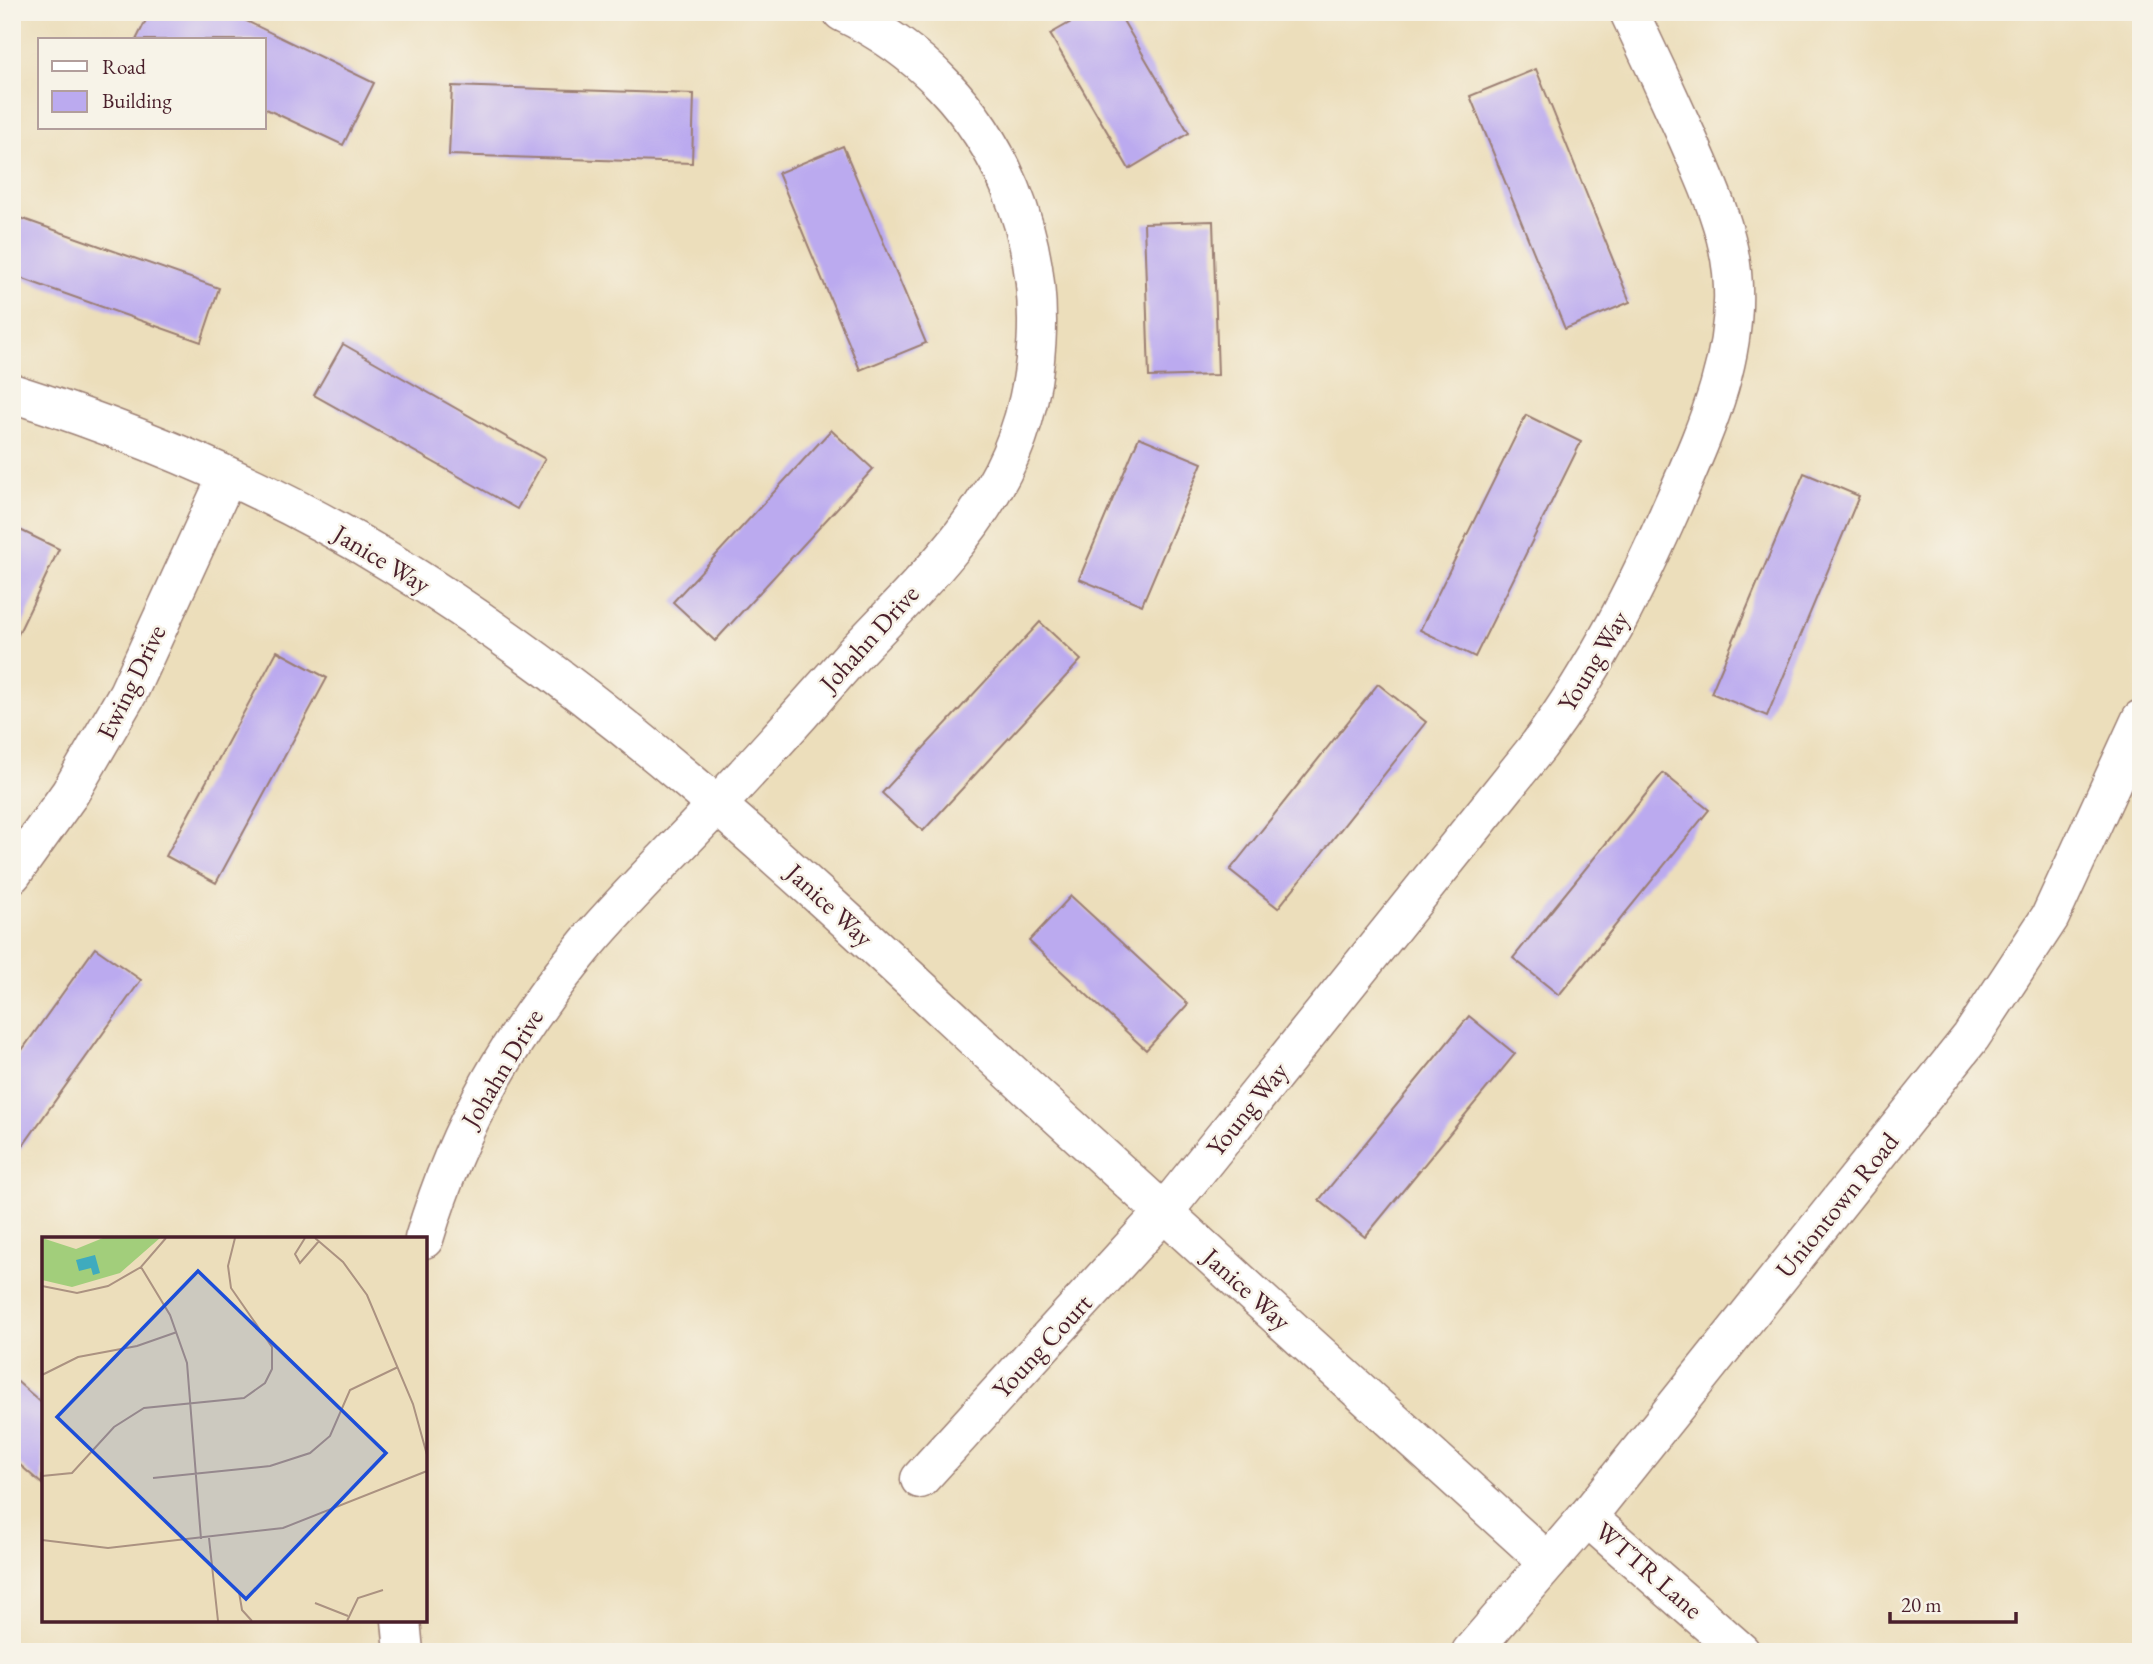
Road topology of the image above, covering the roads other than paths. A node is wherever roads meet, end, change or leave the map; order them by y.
1 (842, 12) edge
2 (1629, 12) edge
3 (12, 393) edge
4 (228, 477) junction
5 (2141, 719) edge
6 (718, 804) junction
7 (12, 874) edge
8 (1163, 1213) junction
9 (425, 1237) edge
10 (920, 1479) dead end
11 (1587, 1517) junction
12 (1548, 1562) junction
13 (401, 1622) edge
14 (404, 1652) edge
15 (1471, 1652) edge
16 (1741, 1652) edge

1 - 6 street, Johahn Drive
2 - 8 street, Young Way
3 - 4 street, Janice Way
4 - 6 street, Janice Way
4 - 7 street, Ewing Drive
5 - 11 street, Uniontown Road
6 - 8 street, Janice Way
6 - 9 street, Johahn Drive
8 - 10 street, Young Court
8 - 12 street, Janice Way
11 - 12 street, Uniontown Road
11 - 16 street, WTTR Lane
12 - 15 street, Uniontown Road
13 - 14 street

